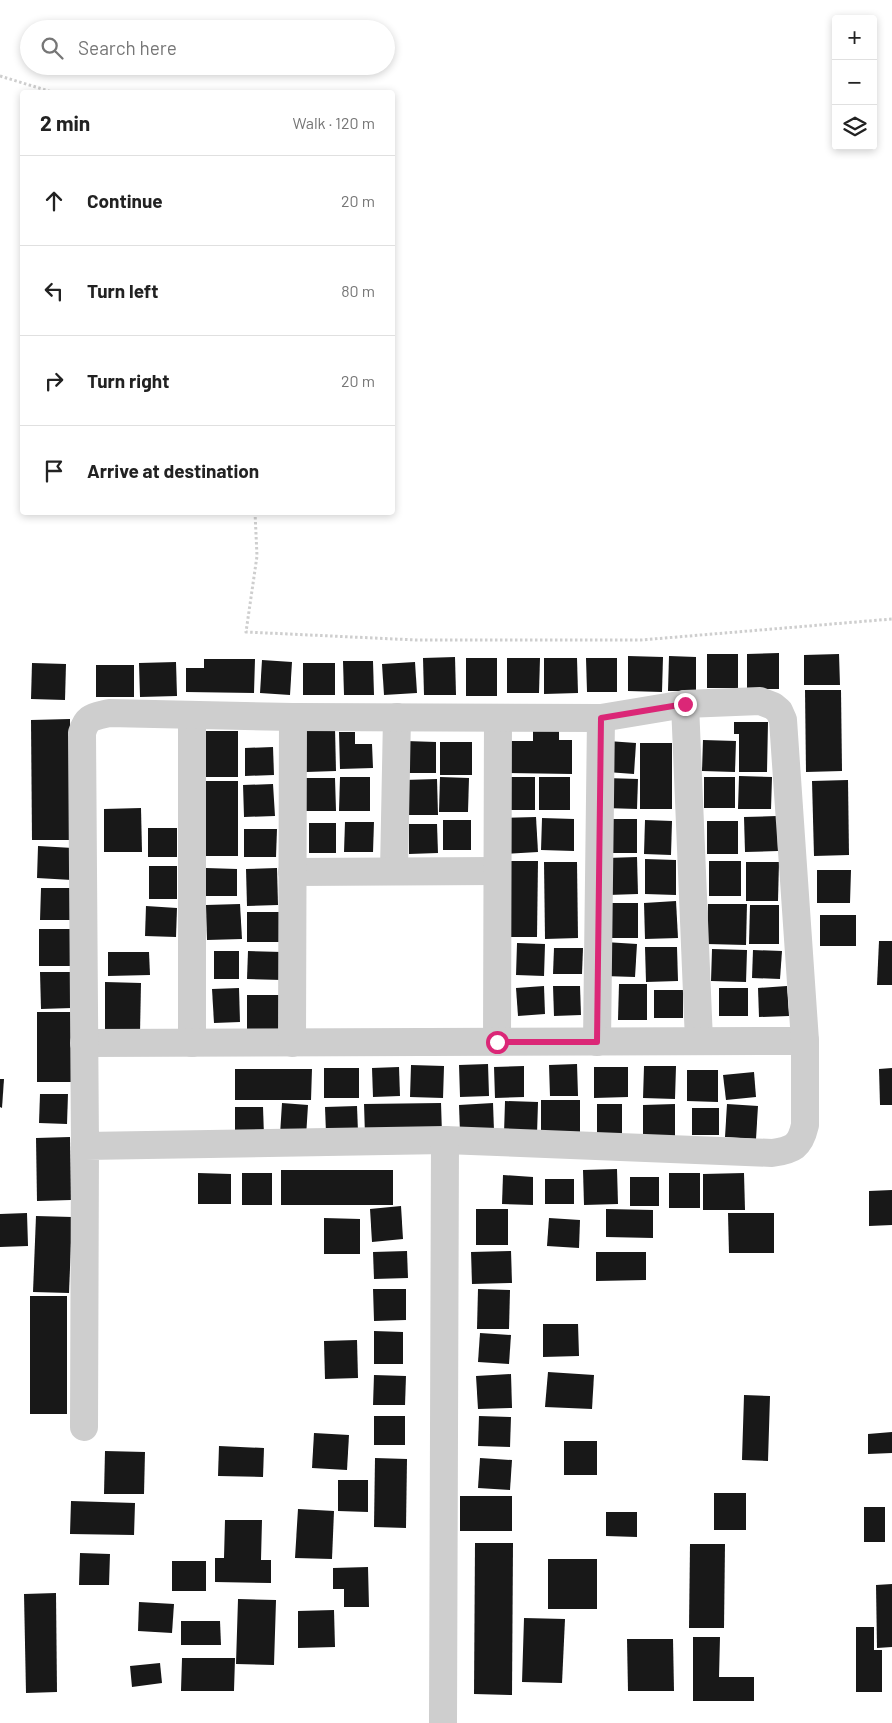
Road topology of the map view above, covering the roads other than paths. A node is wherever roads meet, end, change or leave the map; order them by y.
1 (685, 704) junction
2 (192, 715) junction
3 (293, 717) junction
4 (398, 717) junction
5 (498, 718) junction
6 (601, 718) junction
7 (394, 871) junction
8 (497, 871) junction
9 (292, 872) junction
10 (699, 1041) junction
11 (805, 1041) junction
12 (497, 1042) junction
13 (597, 1042) junction
14 (192, 1043) junction
15 (292, 1043) junction
16 (84, 1044) junction
17 (445, 1140) junction
18 (85, 1146) junction
19 (84, 1427) dead end
20 (443, 1723) edge

1 - 6 street
1 - 10 street
1 - 11 street
2 - 3 street
2 - 14 street
2 - 16 street
3 - 4 street
3 - 9 street
4 - 5 street
4 - 7 street
5 - 6 street
5 - 8 street
6 - 13 street
7 - 8 street
7 - 9 street
8 - 12 street
9 - 15 street
10 - 11 street
10 - 13 street
11 - 17 street
12 - 13 street
12 - 15 street
14 - 15 street
14 - 16 street
16 - 18 street
17 - 18 street
17 - 20 street
18 - 19 street

